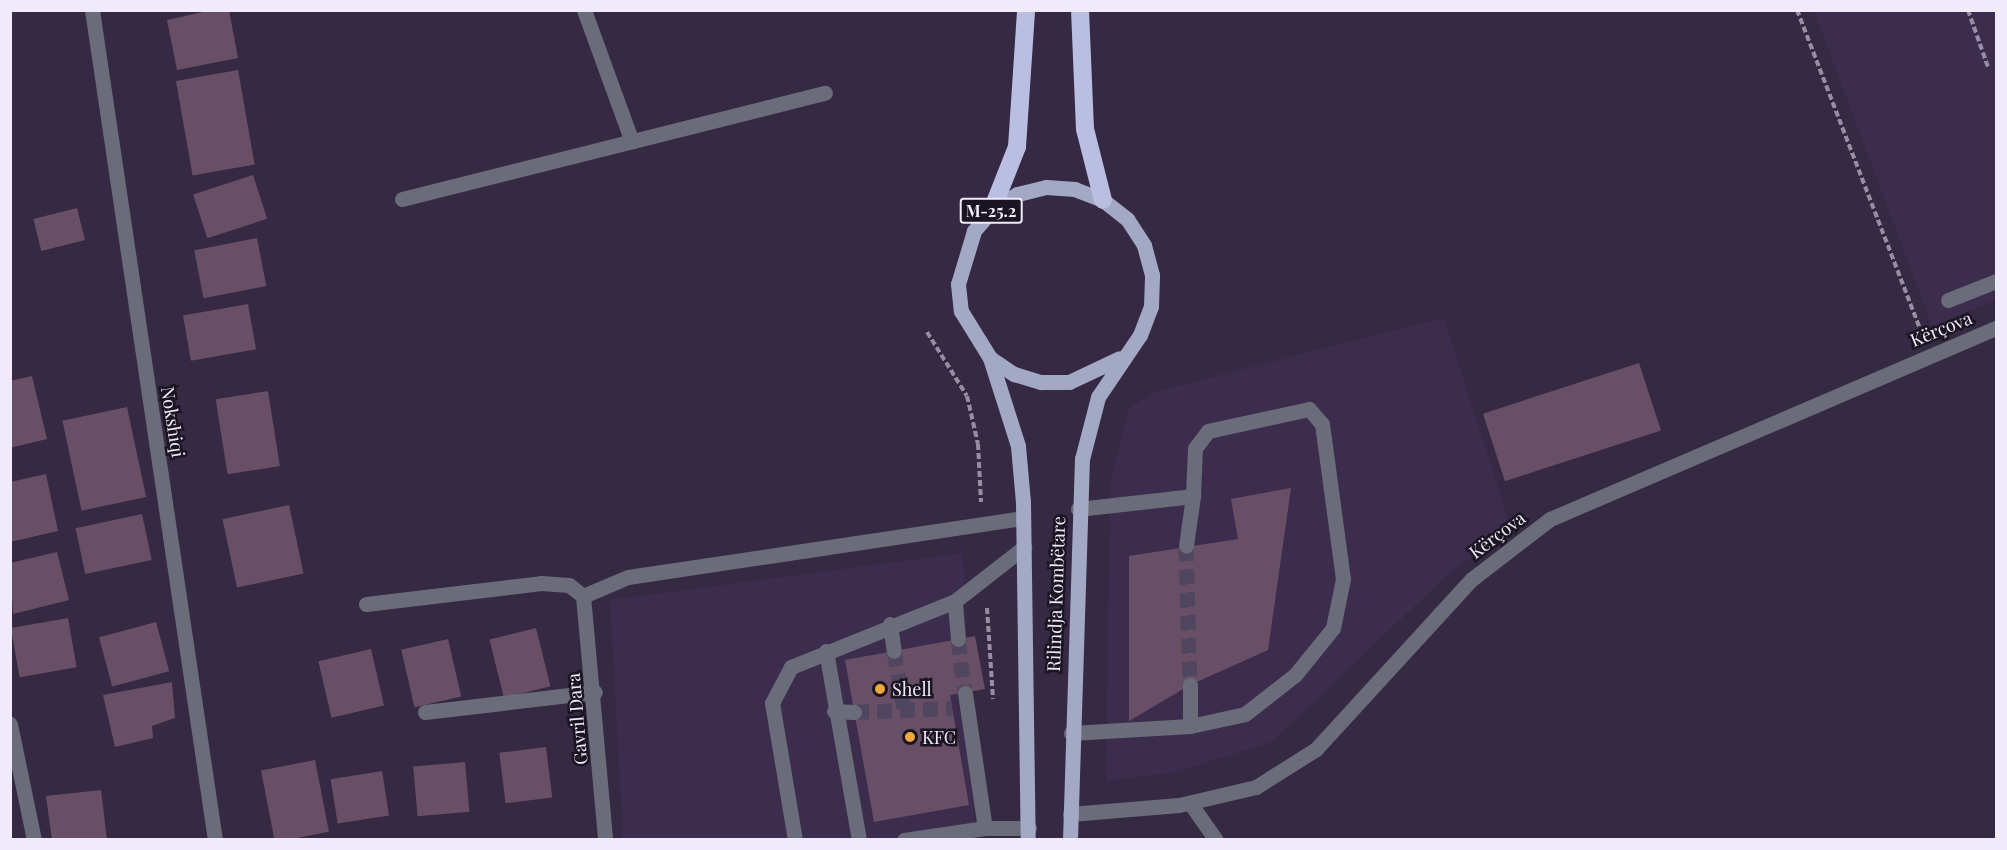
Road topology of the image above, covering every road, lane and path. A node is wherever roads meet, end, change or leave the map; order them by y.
1 (92, 10) edge
2 (584, 10) edge
3 (1026, 10) edge
4 (1080, 10) edge
5 (1797, 10) edge
6 (1968, 10) edge
7 (1988, 67) dead end
8 (825, 93) dead end
9 (632, 142) junction
10 (402, 199) dead end
11 (1103, 200) junction
12 (992, 210) junction
13 (1996, 281) edge
14 (1948, 300) dead end
15 (1996, 328) edge
16 (1933, 352) junction
17 (990, 358) junction
18 (1120, 358) junction
19 (1193, 496) junction
20 (1078, 509) junction
21 (1023, 518) junction
22 (1186, 546) tunnel mouth
23 (1024, 547) junction
24 (583, 596) junction
25 (955, 601) junction
26 (366, 604) dead end
27 (890, 624) junction
28 (958, 639) tunnel mouth
29 (826, 651) junction
30 (894, 651) tunnel mouth
31 (1190, 685) tunnel mouth
32 (595, 692) junction
33 (965, 693) tunnel mouth
34 (952, 708) tunnel mouth
35 (834, 711) junction
36 (968, 711) junction
37 (425, 712) dead end
38 (854, 712) tunnel mouth
39 (10, 724) edge
40 (1190, 726) junction
41 (1071, 733) junction
42 (1190, 803) junction
43 (1070, 814) junction
44 (985, 828) junction
45 (1029, 834) edge
46 (34, 840) edge
47 (215, 840) edge
48 (605, 840) edge
49 (795, 840) edge
50 (859, 840) edge
51 (904, 840) edge
52 (1070, 840) edge
53 (1216, 840) edge

1 - 47 street, Nokshiqi
2 - 9 street
3 - 12 highway
4 - 11 highway
5 - 16 path
6 - 7 path
8 - 9 street
9 - 10 street
11 - 12 main road, M-25.2
11 - 18 main road, M-25.2
12 - 17 main road, M-25.2
13 - 14 street
15 - 16 street, Kërçova
16 - 42 street, Kërçova
17 - 18 main road, M-25.2
17 - 21 main road, Rilindja Kombëtare / M-25.2
18 - 20 main road, Rilindja Kombëtare / M-25.2
19 - 20 street
19 - 22 street
19 - 40 street
20 - 41 main road, Rilindja Kombëtare / M-25.2
21 - 23 main road, Rilindja Kombëtare / M-25.2
21 - 24 street
23 - 25 street
23 - 45 main road, Rilindja Kombëtare / M-25.2
24 - 26 street
24 - 32 street, Gavril Dara
25 - 27 street
25 - 28 street
27 - 29 street
27 - 30 street
29 - 35 street
29 - 49 street
31 - 40 street
32 - 37 street
32 - 48 street, Gavril Dara
33 - 36 street
34 - 36 street
35 - 38 street
35 - 50 street
36 - 44 street
39 - 46 street
40 - 41 street
41 - 43 main road, Rilindja Kombëtare / M-25.2
42 - 43 street, Kërçova
42 - 53 street
43 - 52 main road, Rilindja Kombëtare / M-25.2
44 - 45 street
44 - 51 street

